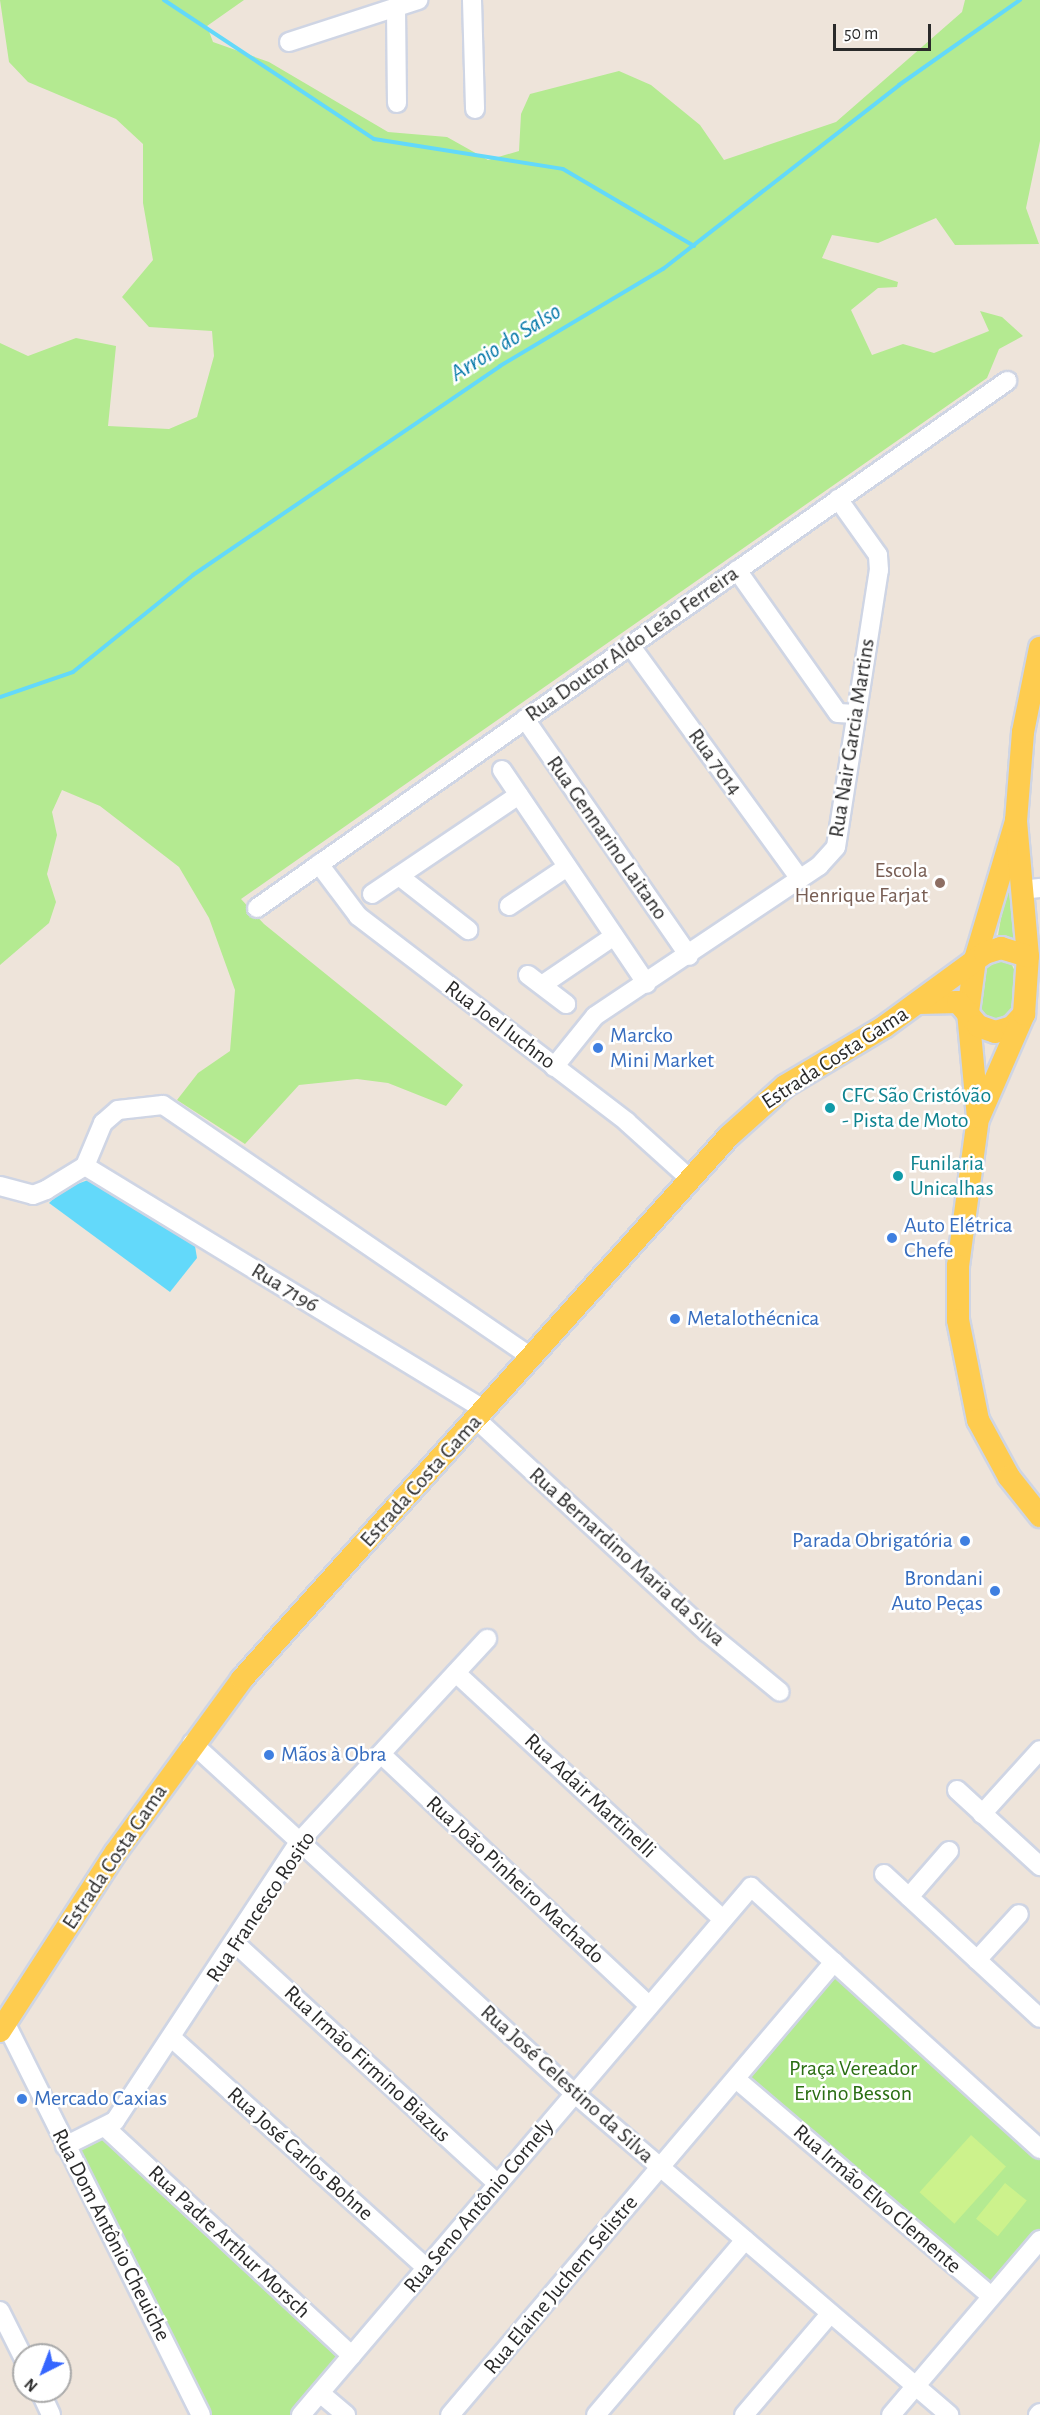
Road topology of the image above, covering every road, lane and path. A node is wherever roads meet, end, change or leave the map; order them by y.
1 (418, 0) edge
2 (472, 0) edge
3 (396, 8) junction
4 (289, 42) dead end
5 (397, 103) dead end
6 (475, 109) dead end
7 (1006, 381) dead end
8 (838, 499) junction
9 (737, 570) junction
10 (630, 645) junction
11 (1040, 648) edge
12 (856, 714) junction
13 (525, 719) junction
14 (502, 770) dead end
15 (519, 795) junction
16 (1016, 821) junction
17 (319, 864) junction
18 (567, 867) junction
19 (399, 876) junction
20 (800, 879) junction
21 (1030, 889) edge
22 (372, 894) dead end
23 (509, 906) dead end
24 (256, 908) dead end
25 (468, 930) dead end
26 (614, 936) junction
27 (688, 956) junction
28 (975, 960) junction
29 (1034, 960) edge
30 (647, 984) junction
31 (918, 1003) junction
32 (566, 1004) dead end
33 (1032, 1008) edge
34 (968, 1012) junction
35 (554, 1067) junction
36 (978, 1118) junction
37 (85, 1166) junction
38 (689, 1178) junction
39 (0, 1186) edge
40 (532, 1358) junction
41 (481, 1415) junction
42 (1040, 1516) edge
43 (487, 1639) dead end
44 (456, 1673) junction
45 (780, 1692) dead end
46 (192, 1743) junction
47 (1040, 1750) edge
48 (381, 1754) junction
49 (957, 1790) dead end
50 (982, 1814) junction
51 (299, 1842) junction
52 (949, 1851) dead end
53 (1040, 1866) edge
54 (884, 1874) dead end
55 (909, 1897) junction
56 (1018, 1914) dead end
57 (723, 1919) junction
58 (236, 1944) junction
59 (977, 1960) junction
60 (834, 1962) junction
61 (650, 2006) junction
62 (1040, 2016) edge
63 (3, 2026) edge
64 (173, 2039) junction
65 (736, 2079) junction
66 (575, 2094) junction
67 (106, 2128) junction
68 (65, 2146) junction
69 (1040, 2149) edge
70 (661, 2168) junction
71 (498, 2184) junction
72 (745, 2240) junction
73 (1040, 2240) edge
74 (426, 2268) junction
75 (991, 2296) junction
76 (0, 2312) edge
77 (830, 2314) junction
78 (16, 2343) edge
79 (352, 2356) junction
80 (915, 2387) junction
81 (320, 2393) junction
82 (201, 2415) edge
83 (301, 2415) edge
84 (346, 2415) edge
85 (450, 2415) edge
86 (596, 2415) edge
87 (744, 2415) edge
88 (891, 2415) edge
89 (949, 2415) edge

1 - 3 street
2 - 6 street
3 - 4 street
3 - 5 street
7 - 8 street, Rua Doutor Aldo Leão Ferreira
8 - 9 street, Rua Doutor Aldo Leão Ferreira
8 - 12 street, Rua Nair Garcia Martins
9 - 10 street, Rua Doutor Aldo Leão Ferreira
9 - 12 street
10 - 13 street, Rua Doutor Aldo Leão Ferreira
10 - 20 street, Rua 7014
11 - 16 main road
12 - 20 street, Rua Nair Garcia Martins
13 - 17 street, Rua Doutor Aldo Leão Ferreira
13 - 27 street, Rua Gennarino Laitano
14 - 15 street
15 - 18 street
15 - 19 street
16 - 21 main road
16 - 28 main road
17 - 24 street, Rua Doutor Aldo Leão Ferreira
17 - 35 street, Rua Joel Iuchno
18 - 23 street
18 - 26 street
19 - 22 street
19 - 25 street
20 - 27 street, Rua Nair Garcia Martins
21 - 29 main road
26 - 30 street
26 - 32 street
27 - 30 street, Rua Nair Garcia Martins
28 - 29 main road
28 - 31 main road, Estrada Costa Gama
28 - 34 main road
29 - 33 main road
30 - 35 street, Rua Nair Garcia Martins
31 - 34 main road, Estrada Costa Gama
31 - 38 main road, Estrada Costa Gama
33 - 34 main road
33 - 36 main road
34 - 36 main road
35 - 38 street, Rua Joel Iuchno
36 - 42 main road
37 - 39 street
37 - 40 street
37 - 41 street, Rua 7196
38 - 40 main road, Estrada Costa Gama
40 - 41 main road, Estrada Costa Gama
41 - 45 street, Rua Bernardino Maria da Silva
41 - 46 main road, Estrada Costa Gama
43 - 44 street, Rua Francesco Rosito
44 - 48 street, Rua Francesco Rosito
44 - 57 street, Rua Adair Martinelli
46 - 51 street, Rua José Celestino da Silva
46 - 63 main road, Estrada Costa Gama
47 - 50 street
48 - 51 street, Rua Francesco Rosito
48 - 61 street, Rua João Pinheiro Machado
49 - 50 street
50 - 53 street
51 - 58 street, Rua Francesco Rosito
51 - 66 street, Rua José Celestino da Silva
52 - 55 street
54 - 55 street
55 - 59 street
56 - 59 street
57 - 60 street, Rua Seno Antônio Cornely
57 - 61 street, Rua Seno Antônio Cornely
58 - 64 street, Rua Francesco Rosito
58 - 71 street, Rua Irmão Firmino Biazus
59 - 62 street
60 - 65 street, Rua Elaine Juchem Selistre
60 - 69 street
61 - 66 street, Rua Seno Antônio Cornely
63 - 68 street, Rua Dom Antônio Cheuiche
64 - 67 street, Rua Francesco Rosito
64 - 74 street, Rua José Carlos Bohne
65 - 70 street, Rua Elaine Juchem Selistre
65 - 75 street, Rua Irmão Elvo Clemente
66 - 70 street, Rua José Celestino da Silva
66 - 71 street, Rua Seno Antônio Cornely
67 - 68 street, Rua Francesco Rosito
67 - 79 street, Rua Padre Arthur Morsch
68 - 82 street, Rua Dom Antônio Cheuiche
70 - 72 street, Rua José Celestino da Silva
70 - 85 street, Rua Elaine Juchem Selistre
71 - 74 street, Rua Seno Antônio Cornely
72 - 77 street, Rua José Celestino da Silva
72 - 86 street
73 - 75 street
74 - 79 street, Rua Seno Antônio Cornely
75 - 80 street
76 - 78 street
77 - 80 street, Rua José Celestino da Silva
77 - 87 street
79 - 81 street, Rua Seno Antônio Cornely
80 - 88 street
80 - 89 street, Rua José Celestino da Silva
81 - 83 street, Rua Seno Antônio Cornely
81 - 84 street

